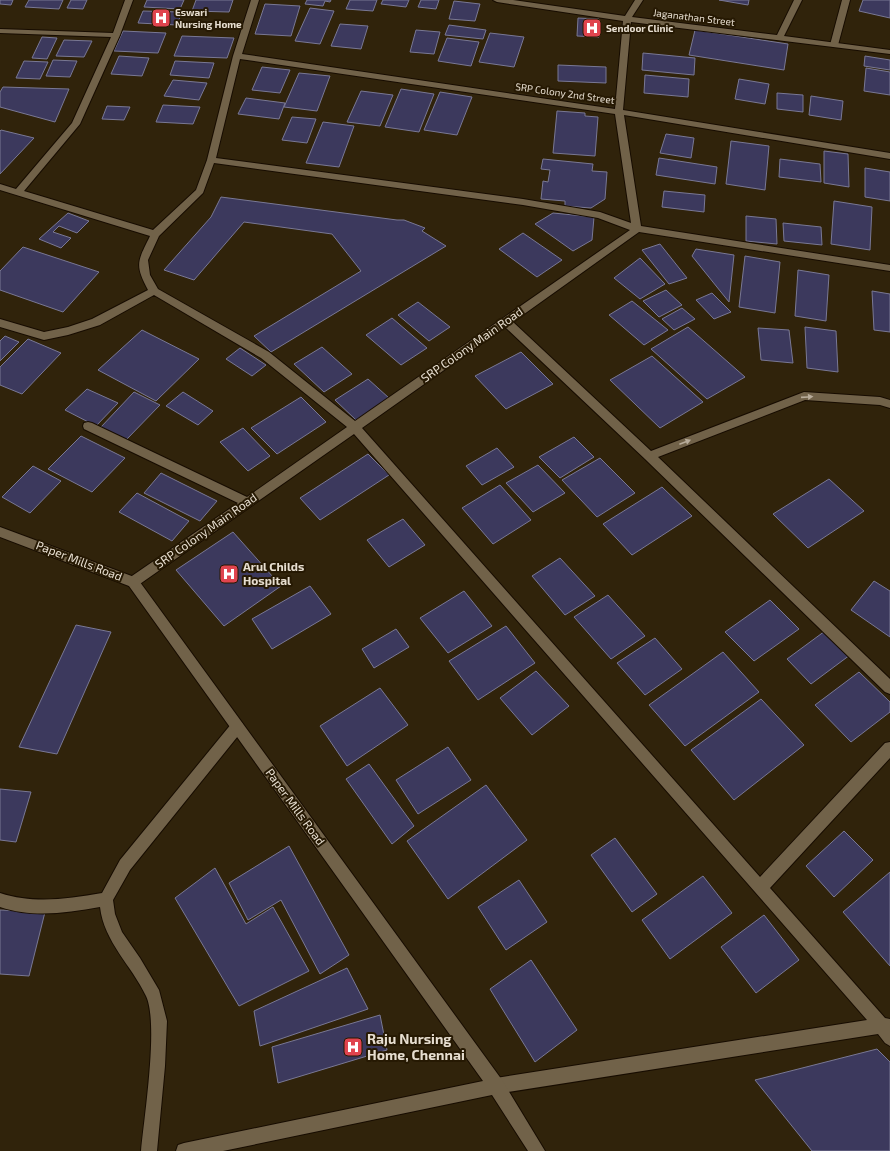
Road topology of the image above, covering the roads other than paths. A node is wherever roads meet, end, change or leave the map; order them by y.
1 (129, 0) edge
2 (255, 0) edge
3 (497, 0) edge
4 (639, 0) edge
5 (798, 0) edge
6 (846, 0) edge
7 (627, 19) junction
8 (0, 32) edge
9 (116, 35) junction
10 (780, 37) junction
11 (834, 44) junction
12 (890, 52) edge
13 (237, 56) junction
14 (619, 112) junction
15 (890, 156) edge
16 (211, 160) junction
17 (0, 187) edge
18 (18, 192) junction
19 (637, 228) junction
20 (155, 234) junction
21 (890, 268) edge
22 (154, 291) junction
23 (506, 322) junction
24 (0, 323) edge
25 (890, 404) edge
26 (88, 426) dead end
27 (355, 427) junction
28 (649, 456) junction
29 (247, 502) junction
30 (0, 532) edge
31 (133, 582) junction
32 (890, 688) edge
33 (237, 727) junction
34 (890, 748) edge
35 (760, 888) junction
36 (106, 899) junction
37 (0, 900) edge
38 (885, 1025) edge
39 (890, 1038) edge
40 (496, 1086) junction
41 (222, 1147) edge
42 (149, 1151) edge
43 (184, 1151) edge
44 (537, 1151) edge

1 - 9 street
2 - 13 street
3 - 7 street, Jaganathan Street
4 - 7 street
5 - 10 street
6 - 11 street
7 - 10 street, Jaganathan Street
7 - 14 street
8 - 9 street
9 - 18 street
10 - 11 street, Jaganathan Street
11 - 12 street, Jaganathan Street
13 - 14 street, SRP Colony 2nd Street
13 - 16 street
14 - 15 street, SRP Colony 2nd Street
14 - 19 street
16 - 19 street
16 - 20 street
17 - 18 street
18 - 20 street
19 - 21 street
19 - 23 street, SRP Colony Main Road
20 - 22 street
22 - 24 street
22 - 27 street
23 - 27 street, SRP Colony Main Road
23 - 28 street
28 -> 25 street
26 - 29 street
27 - 29 street, SRP Colony Main Road
27 - 35 street
28 - 32 street
29 - 31 street, SRP Colony Main Road
30 - 31 street, Paper Mills Road
31 - 33 street, Paper Mills Road
33 - 36 street
33 - 40 street, Paper Mills Road
34 - 35 street
35 - 38 street
36 - 37 street
36 - 42 street
38 - 39 street
38 - 40 street
40 - 41 street
40 - 44 street, Paper Mills Road
41 - 43 street

